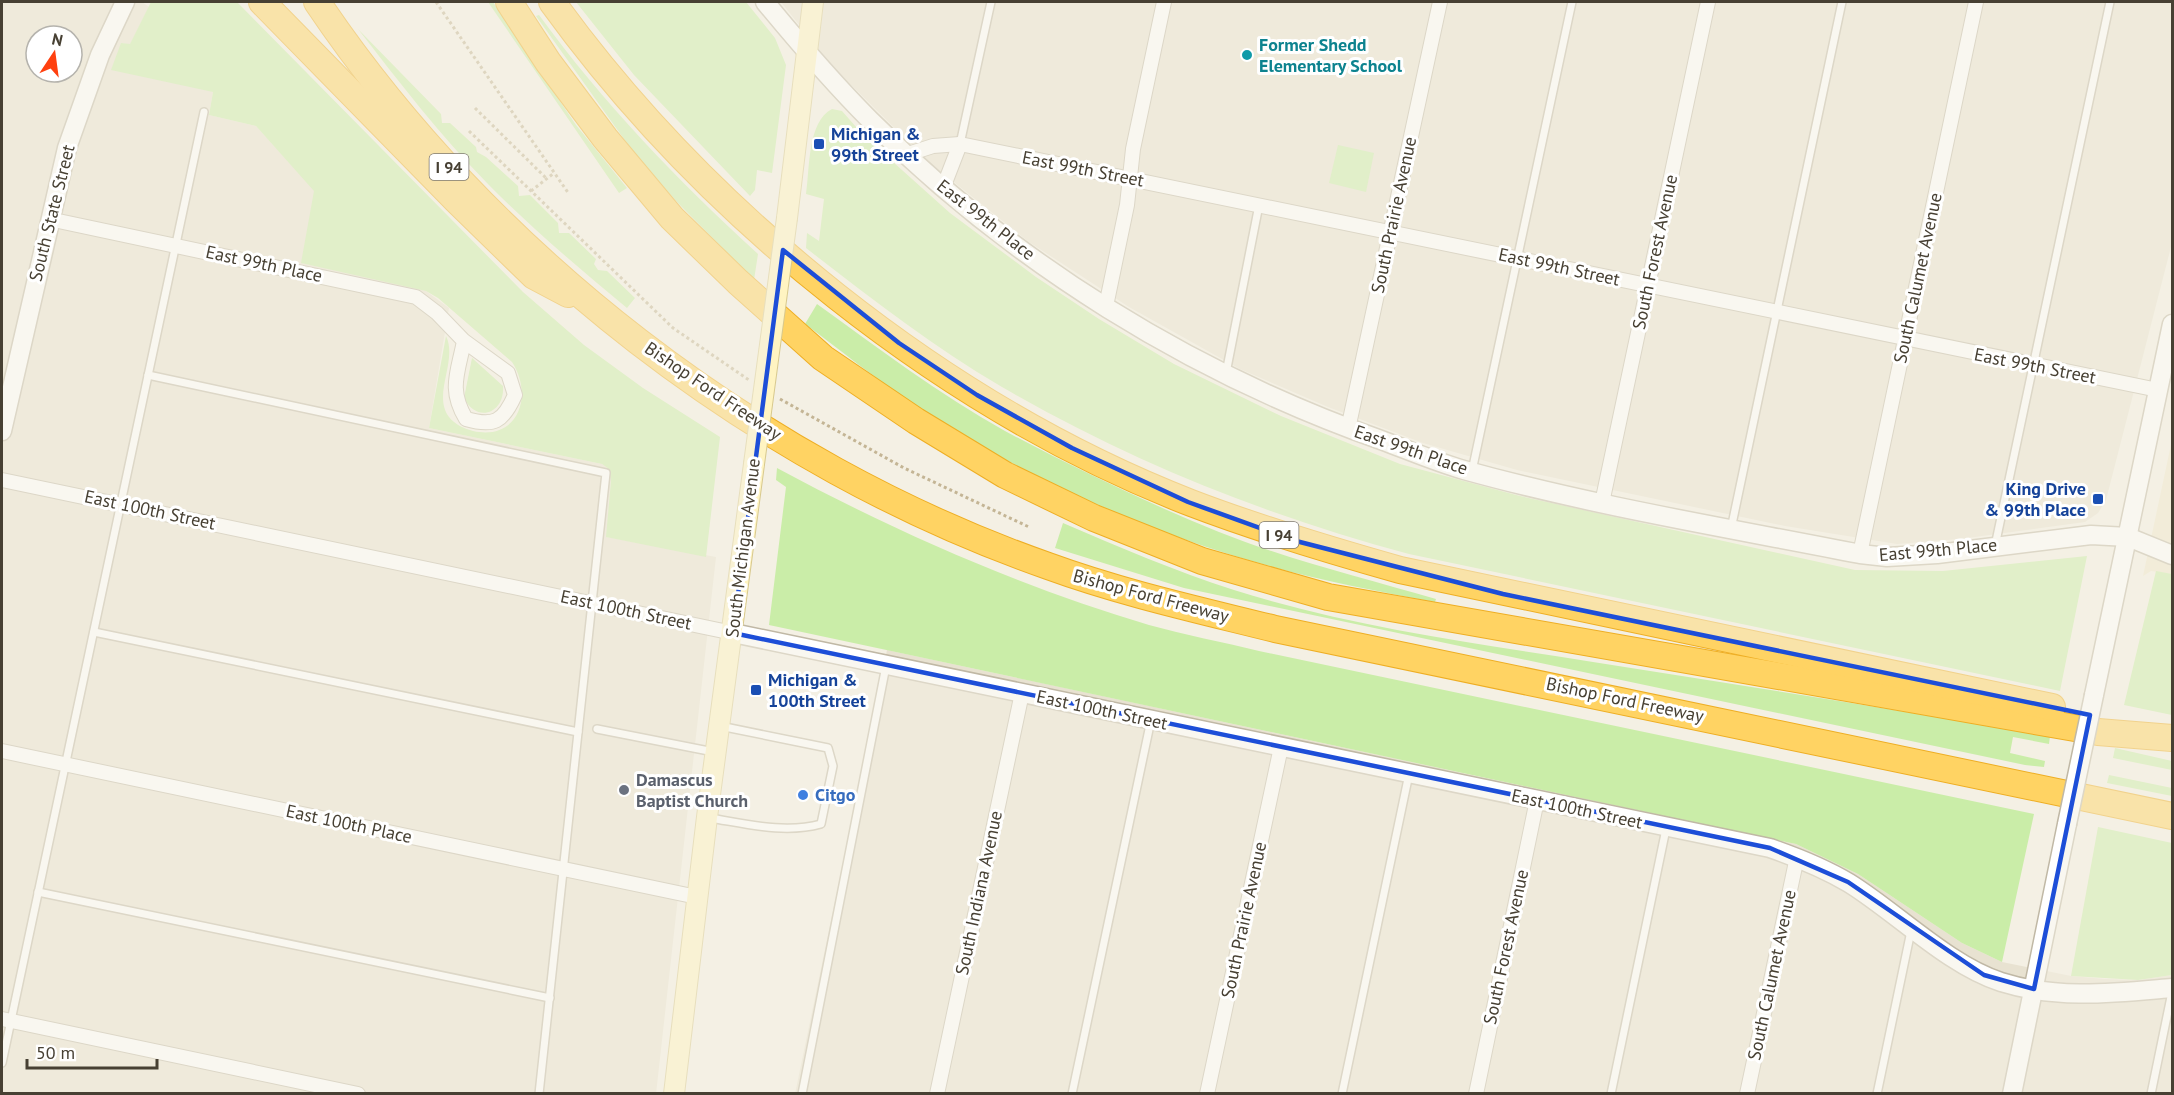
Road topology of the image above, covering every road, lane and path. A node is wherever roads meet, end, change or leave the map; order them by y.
1 (125, 2) edge
2 (262, 2) edge
3 (317, 2) edge
4 (436, 2) edge
5 (509, 2) edge
6 (552, 2) edge
7 (765, 2) edge
8 (813, 2) edge
9 (991, 2) edge
10 (1164, 2) edge
11 (1440, 2) edge
12 (1572, 2) edge
13 (1707, 2) edge
14 (1842, 2) edge
15 (1976, 2) edge
16 (2109, 2) edge
17 (808, 53) junction
18 (475, 108) dead end
19 (204, 112) dead end
20 (469, 131) dead end
21 (960, 144) junction
22 (906, 154) junction
23 (554, 173) junction
24 (546, 178) junction
25 (1130, 178) junction
26 (943, 188) junction
27 (531, 191) junction
28 (569, 194) dead end
29 (1259, 205) junction
30 (49, 219) junction
31 (1390, 232) junction
32 (176, 245) junction
33 (1517, 258) junction
34 (1647, 285) junction
35 (1106, 306) junction
36 (1777, 312) junction
37 (603, 313) junction
38 (2172, 324) edge
39 (1905, 339) junction
40 (464, 341) junction
41 (2033, 365) junction
42 (148, 375) junction
43 (1225, 375) junction
44 (756, 384) dead end
45 (2158, 390) junction
46 (775, 396) dead end
47 (1348, 429) junction
48 (2, 431) edge
49 (1472, 472) junction
50 (2, 480) edge
51 (1602, 503) junction
52 (121, 504) junction
53 (1029, 527) dead end
54 (1731, 529) junction
55 (2128, 537) junction
56 (1995, 546) junction
57 (1860, 554) junction
58 (2172, 555) edge
59 (593, 602) junction
60 (94, 632) junction
61 (733, 633) junction
62 (886, 666) junction
63 (1022, 693) junction
64 (1151, 720) junction
65 (720, 726) junction
66 (597, 729) dead end
67 (578, 732) junction
68 (2172, 736) edge
69 (1281, 747) junction
70 (2, 751) edge
71 (716, 753) junction
72 (65, 764) junction
73 (1409, 774) junction
74 (1537, 800) junction
75 (2172, 816) edge
76 (707, 817) junction
77 (1666, 827) junction
78 (1797, 857) junction
79 (565, 869) junction
80 (38, 892) junction
81 (697, 897) junction
82 (1912, 928) junction
83 (2172, 988) edge
84 (2034, 989) junction
85 (2172, 992) edge
86 (550, 998) junction
87 (6, 1020) edge
88 (2, 1064) edge
89 (358, 1094) edge
90 (539, 1094) edge
91 (674, 1094) edge
92 (802, 1094) edge
93 (937, 1094) edge
94 (1072, 1094) edge
95 (1207, 1094) edge
96 (1342, 1094) edge
97 (1476, 1094) edge
98 (1611, 1094) edge
99 (1747, 1094) edge
100 (1877, 1094) edge
101 (2012, 1094) edge
102 (2151, 1094) edge

1 - 30 street, South State Street
2 - 37 highway
3 - 37 highway, Bishop Ford Freeway / I 94
4 - 23 path
5 - 68 highway
6 - 68 highway, I 94
7 - 17 street, East 99th Place
8 - 17 main road, South Michigan Avenue
9 - 21 lane
10 - 25 street
11 - 31 street, South Prairie Avenue
12 - 33 lane
13 - 34 street, South Forest Avenue
14 - 36 lane
15 - 39 street, South Calumet Avenue
16 - 41 lane
17 - 22 street, East 99th Place
17 - 61 main road, South Michigan Avenue, bridge
18 - 24 path
19 - 32 lane
20 - 27 path
21 - 22 street, East 99th Street
21 - 25 street, East 99th Street
21 - 26 street
22 - 26 street, East 99th Place
23 - 24 path
23 - 28 path
24 - 27 path
25 - 29 street, East 99th Street
25 - 35 street
26 - 35 street, East 99th Place
27 - 44 path
29 - 31 street, East 99th Street
29 - 43 lane
30 - 32 street, East 99th Place
30 - 48 street, South State Street
31 - 33 street, East 99th Street
31 - 47 street, South Prairie Avenue
32 - 40 street, East 99th Place
32 - 42 lane
33 - 34 street, East 99th Street
33 - 49 lane
34 - 36 street, East 99th Street
34 - 51 street, South Forest Avenue
35 - 43 street, East 99th Place
36 - 39 street, East 99th Street
36 - 54 lane
37 - 75 highway, Bishop Ford Freeway / I 94
38 - 45 street
39 - 41 street, East 99th Street
39 - 57 street, South Calumet Avenue
40 - 40 street, East 99th Place
41 - 45 street, East 99th Street
41 - 56 lane
42 - 52 lane
42 - 59 lane
43 - 47 street, East 99th Place
45 - 55 street
46 - 53 path
47 - 49 street, East 99th Place
49 - 51 street, East 99th Place
50 - 52 street, East 100th Street
51 - 54 street, East 99th Place
52 - 59 street, East 100th Street
52 - 60 lane
54 - 57 street, East 99th Place
55 - 56 street, East 99th Place
55 - 58 street, East 99th Place
55 - 84 street, bridge
56 - 57 street, East 99th Place
59 - 61 street, East 100th Street
59 - 67 lane
60 - 67 lane
60 - 72 lane
61 - 62 street, East 100th Street
61 - 65 main road, South Michigan Avenue
62 - 63 street, East 100th Street
62 - 92 lane
63 - 64 street, East 100th Street
63 - 93 street, South Indiana Avenue
64 - 69 street, East 100th Street
64 - 94 lane
65 - 71 main road, South Michigan Avenue
65 - 76 lane
66 - 71 lane
67 - 79 lane
69 - 73 street, East 100th Street
69 - 95 street, South Prairie Avenue
70 - 72 street, East 100th Place
71 - 76 main road, South Michigan Avenue
72 - 79 street, East 100th Place
72 - 80 lane
73 - 74 street, East 100th Street
73 - 96 lane
74 - 77 street, East 100th Street
74 - 97 street, South Forest Avenue
76 - 81 main road, South Michigan Avenue
77 - 78 street, East 100th Street
77 - 98 lane
78 - 82 street, East 100th Street
78 - 99 street, South Calumet Avenue
79 - 81 street, East 100th Place
79 - 86 lane
80 - 86 lane
80 - 87 lane
81 - 91 main road, South Michigan Avenue
82 - 84 street, East 100th Street
82 - 100 lane
83 - 84 street, East 100th Street
84 - 101 street
85 - 102 lane
86 - 90 lane
87 - 88 lane
87 - 89 street

